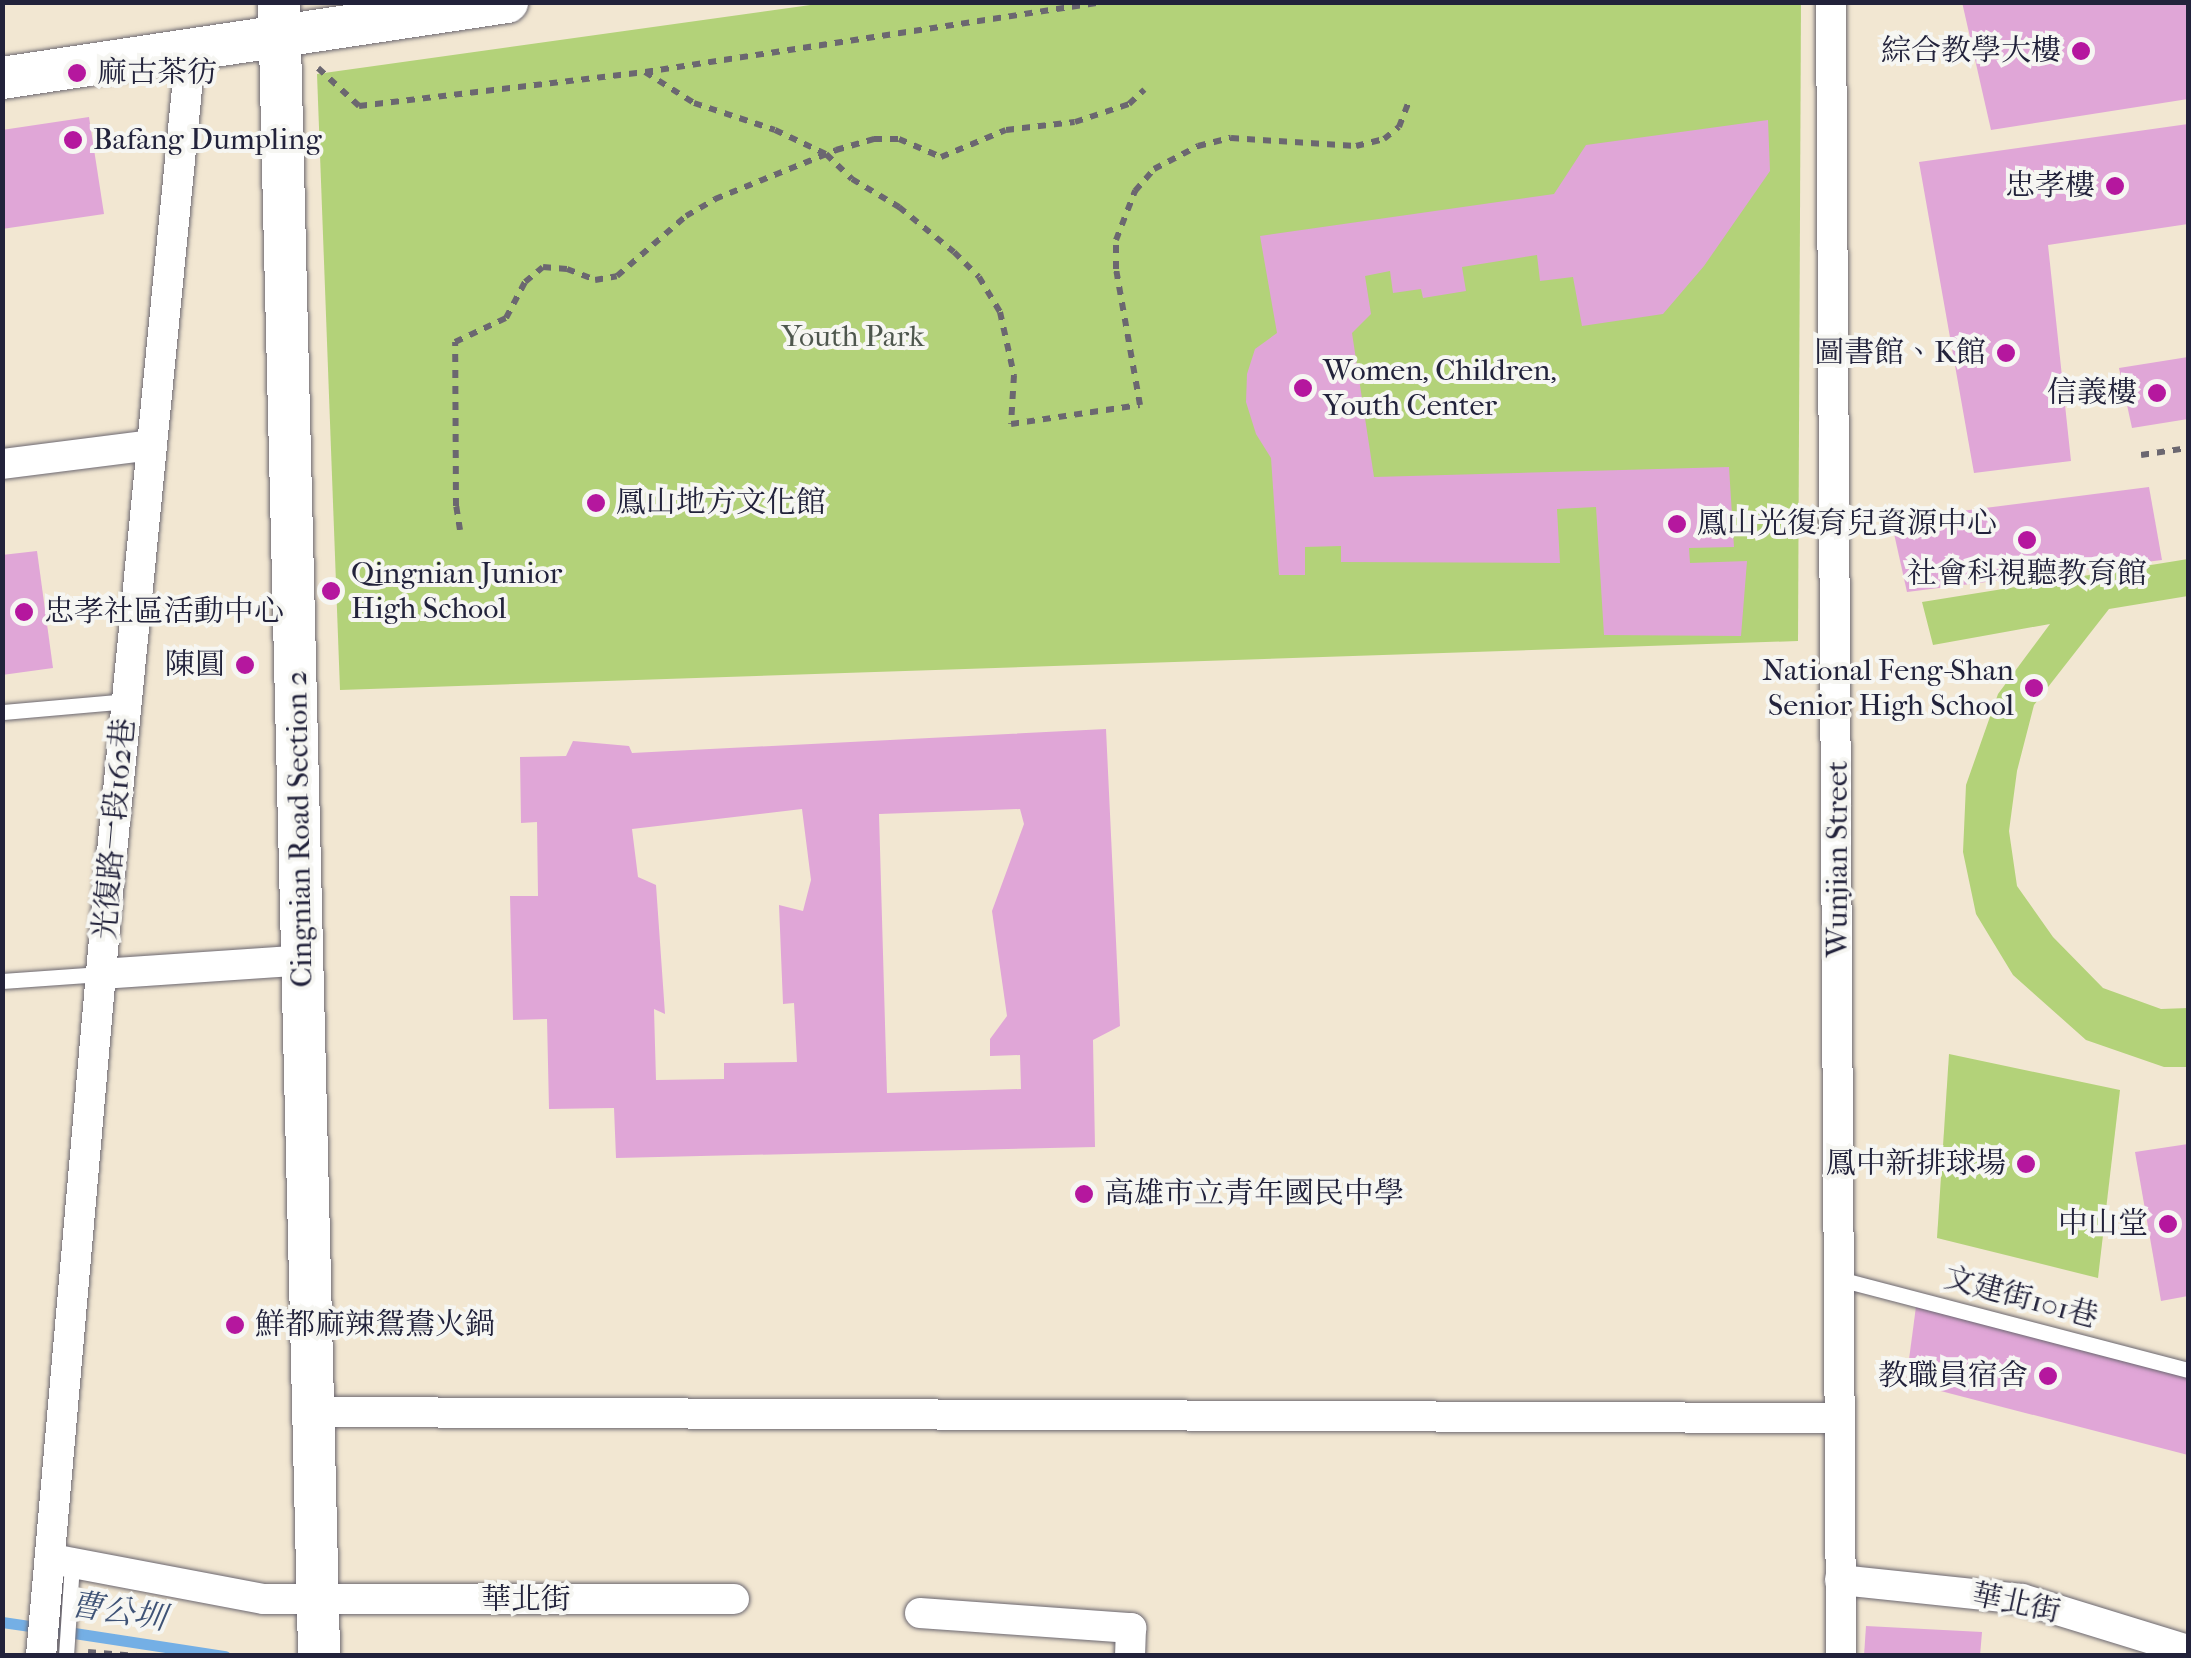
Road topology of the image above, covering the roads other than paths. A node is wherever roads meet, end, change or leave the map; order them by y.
1 (507, 2) edge
2 (1830, 2) edge
3 (280, 18) edge
4 (190, 48) junction
5 (2, 78) edge
6 (152, 445) junction
7 (2, 464) edge
8 (127, 701) junction
9 (2, 712) edge
10 (304, 960) junction
11 (102, 974) junction
12 (2, 982) edge
13 (1839, 1279) junction
14 (2188, 1370) edge
15 (313, 1412) junction
16 (1840, 1418) junction
17 (62, 1561) junction
18 (1840, 1580) junction
19 (734, 1599) dead end
20 (318, 1601) junction
21 (920, 1613) dead end
22 (2188, 1650) edge
23 (56, 1651) edge
24 (319, 1656) edge
25 (1130, 1656) edge
26 (1841, 1656) edge

1 - 3 street
2 - 13 street, Wunjian Street
3 - 4 street
3 - 10 street, Cingnian Road Section 2
4 - 5 street
4 - 6 street, 光復路一段162巷
6 - 7 street
6 - 8 street, 光復路一段162巷
8 - 9 lane
8 - 11 street, 光復路一段162巷
10 - 11 street
10 - 15 street, Cingnian Road Section 2
11 - 12 lane
11 - 17 street, 光復路一段162巷
13 - 14 lane, 文建街101巷
13 - 16 street, Wunjian Street
15 - 16 street
15 - 20 street, Cingnian Road Section 2
16 - 18 street, Wunjian Street
17 - 20 street, 華北街
17 - 23 street, 光復路一段162巷
18 - 22 street, 華北街
18 - 26 street, Wunjian Street
19 - 20 street, 華北街
20 - 24 street, Cingnian Road Section 2
21 - 25 street

